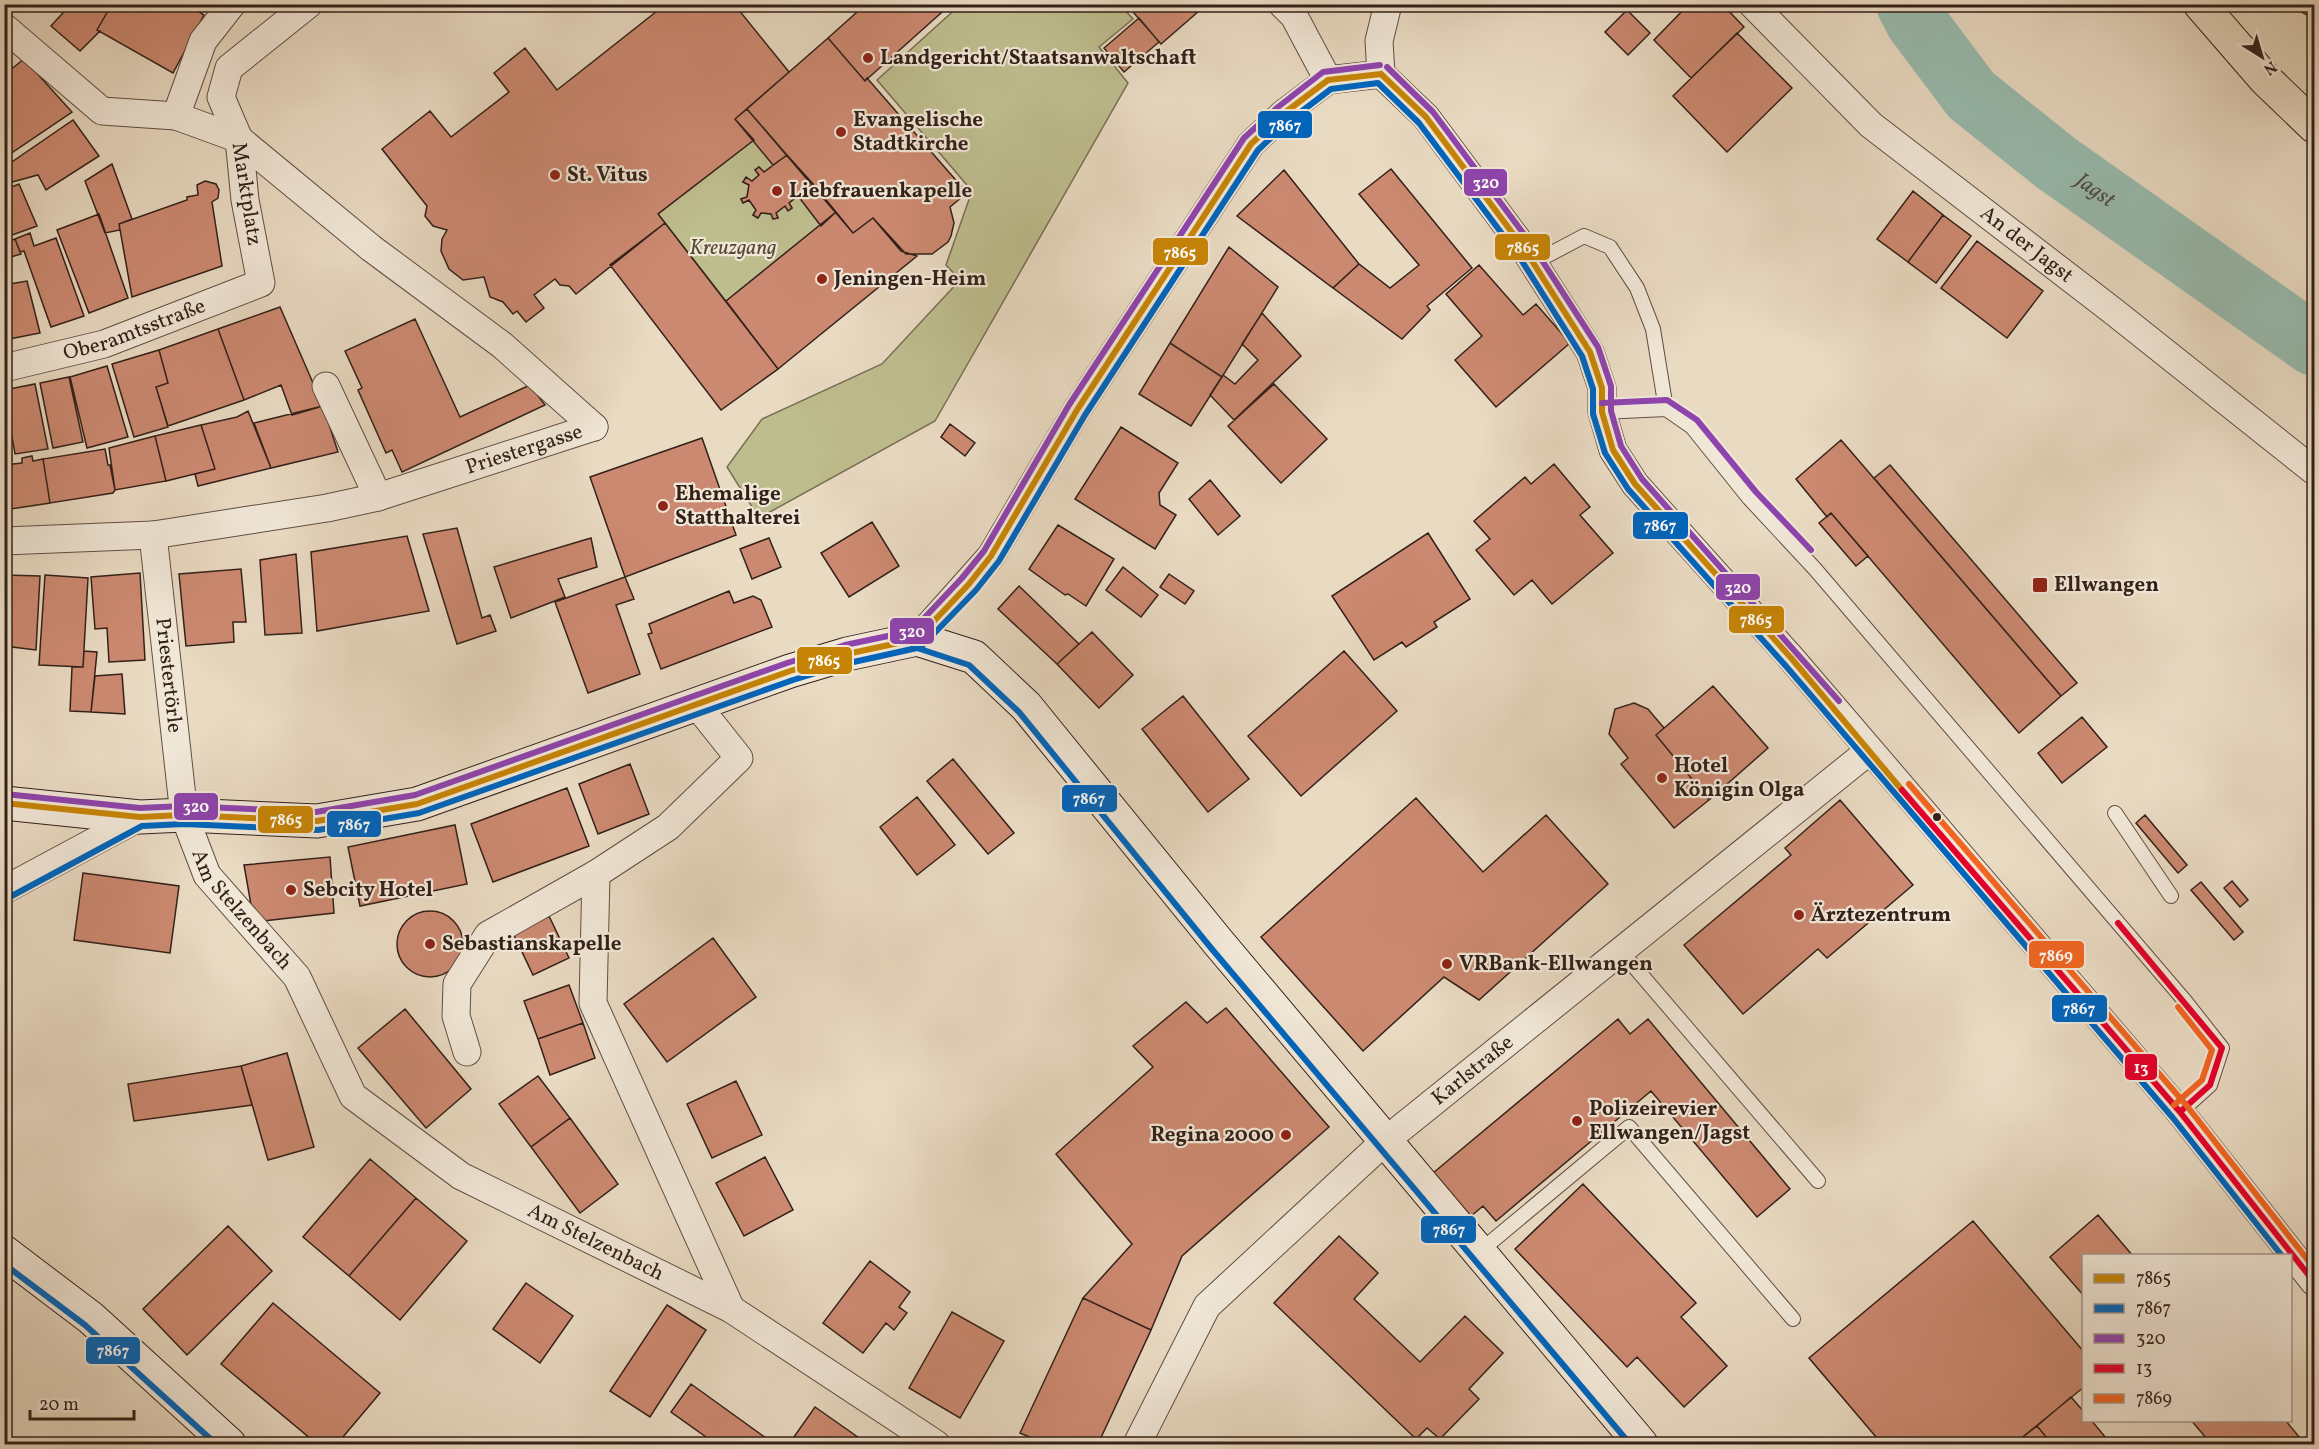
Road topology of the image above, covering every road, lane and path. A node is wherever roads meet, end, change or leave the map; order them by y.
1 (232, 4) edge
2 (309, 4) edge
3 (1282, 4) edge
4 (1388, 4) edge
5 (1752, 4) edge
6 (2200, 4) edge
7 (4, 27) edge
8 (1382, 74) junction
9 (1328, 80) junction
10 (176, 116) junction
11 (2314, 126) edge
12 (239, 139) junction
13 (1533, 263) junction
14 (261, 283) joint
15 (4, 368) edge
16 (326, 386) dead end
17 (1666, 409) junction
18 (1602, 412) junction
19 (2314, 471) edge
20 (378, 497) junction
21 (153, 535) junction
22 (4, 541) edge
23 (916, 639) junction
24 (696, 704) junction
25 (1869, 751) junction
26 (4, 803) edge
27 (2115, 813) dead end
28 (184, 815) junction
29 (140, 817) junction
30 (596, 874) junction
31 (4, 890) edge
32 (2170, 896) dead end
33 (1620, 950) junction
34 (467, 1052) dead end
35 (2180, 1112) junction
36 (1385, 1141) junction
37 (1818, 1180) dead end
38 (4, 1252) edge
39 (1478, 1252) junction
40 (2313, 1276) edge
41 (731, 1309) junction
42 (1793, 1319) dead end
43 (229, 1444) edge
44 (936, 1444) edge
45 (1137, 1444) edge
46 (1641, 1444) edge

1 - 10 street
2 - 12 street, Marktplatz
3 - 9 street
4 - 8 street
5 - 19 street, An der Jagst
6 - 11 main road
7 - 10 street
8 - 9 street
8 - 13 street
9 - 23 street
10 - 12 street
12 - 14 street, Marktplatz
12 - 20 street, Priestergasse
13 - 17 lane
13 - 18 street
14 - 15 street, Oberamtsstraße
16 - 20 street
17 - 18 lane
17 - 35 lane
18 - 25 street
20 - 21 street, Priestergasse
21 - 22 street, Priestergasse
21 - 28 street, Priestertörle
23 - 24 street
23 - 36 street
24 - 28 street
24 - 30 street
25 - 33 street, Karlstraße
25 - 35 street
26 - 29 street
27 - 32 lane
28 - 29 street
28 - 41 street, Am Stelzenbach
29 - 31 street
30 - 34 street
30 - 41 street
33 - 36 street, Karlstraße
33 - 37 lane
35 - 40 street
36 - 39 street
36 - 45 street, Karlstraße
38 - 43 street
39 - 42 lane
39 - 46 street
41 - 44 street, Am Stelzenbach

